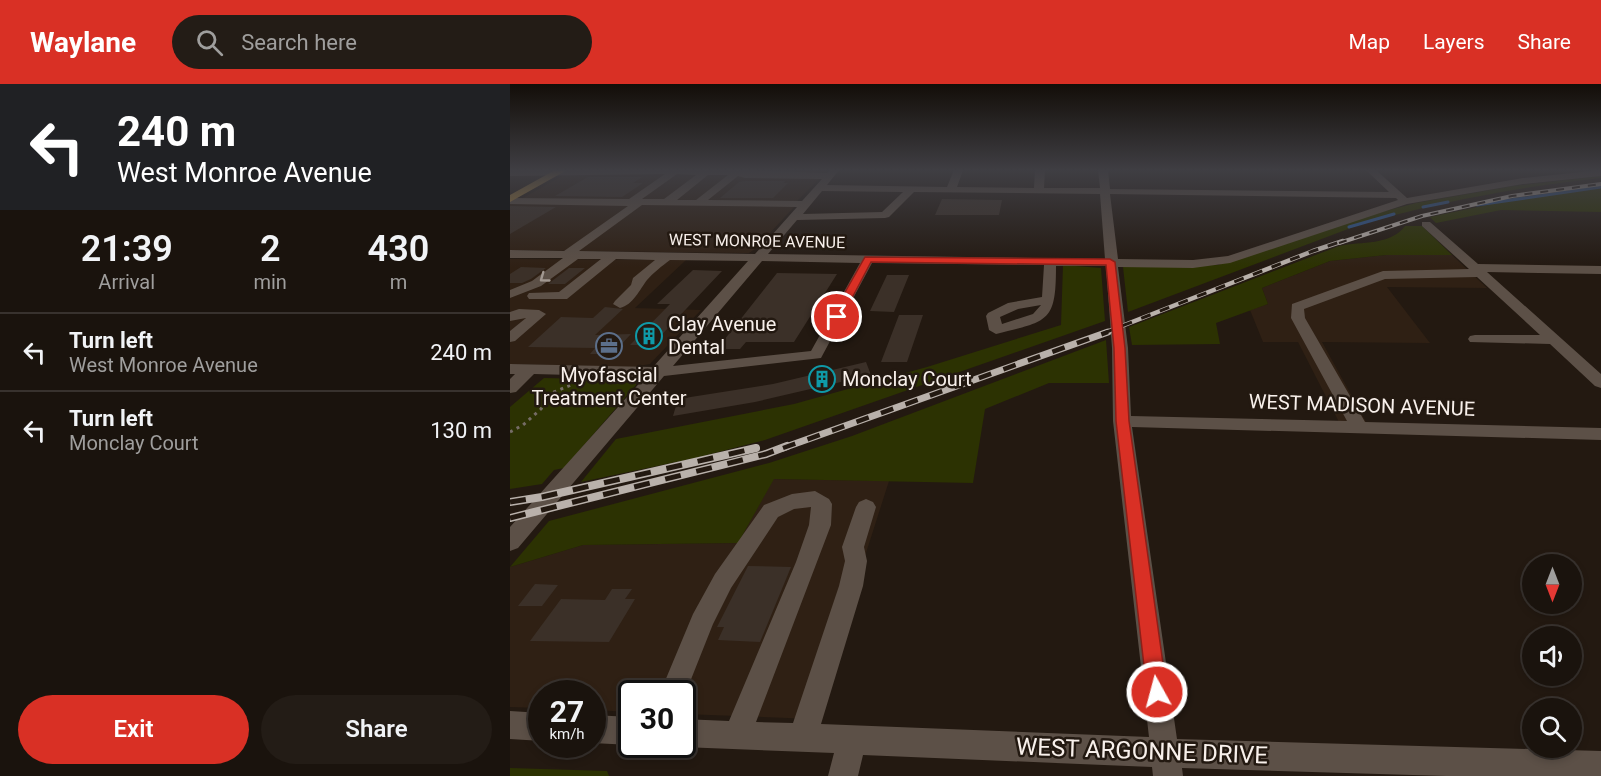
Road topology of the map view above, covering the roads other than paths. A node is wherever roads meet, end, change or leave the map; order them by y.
1 (605, 202) edge
2 (898, 202) edge
3 (1107, 202) edge
4 (1390, 202) edge
5 (634, 203) junction
6 (666, 203) joint
7 (698, 203) joint
8 (774, 204) joint
9 (806, 204) joint
10 (647, 212) dead end
11 (510, 213) edge
12 (597, 215) dead end
13 (795, 217) junction
14 (1426, 224) dead end
15 (510, 254) edge
16 (574, 255) junction
17 (614, 255) junction
18 (667, 256) junction
19 (760, 257) junction
20 (868, 259) junction
21 (1050, 261) junction
22 (1110, 262) junction
23 (1601, 270) edge
24 (1478, 271) junction
25 (510, 294) edge
26 (534, 296) dead end
27 (1050, 300) dead end
28 (620, 304) dead end
29 (510, 317) edge
30 (510, 338) edge
31 (1475, 339) dead end
32 (1554, 340) junction
33 (510, 369) edge
34 (530, 369) junction
35 (659, 372) junction
36 (1601, 383) edge
37 (510, 388) edge
38 (1122, 421) junction
39 (1359, 427) junction
40 (1601, 434) edge
41 (866, 507) dead end
42 (510, 542) edge
43 (678, 680) edge
44 (510, 725) edge
45 (528, 726) edge
46 (696, 734) edge
47 (737, 735) junction
48 (803, 737) junction
49 (852, 739) junction
50 (1166, 764) edge
51 (1601, 766) edge
52 (1448, 768) edge
53 (843, 776) edge

1 - 5 street
2 - 13 street
3 - 22 street
4 - 22 street, WEST MONROE AVENUE
5 - 6 street
5 - 16 street
6 - 7 street
7 - 8 street
8 - 9 street
9 - 13 street
10 - 16 street
11 - 12 street
13 - 19 street
14 - 24 street
15 - 16 street, WEST MONROE AVENUE
16 - 17 street, WEST MONROE AVENUE
16 -> 25 street
17 - 18 street, WEST MONROE AVENUE
17 - 26 street
18 - 19 street, WEST MONROE AVENUE
18 - 28 street
19 - 20 street, WEST MONROE AVENUE
19 - 35 street
20 - 21 street, WEST MONROE AVENUE
20 - 35 street
21 - 22 street, WEST MONROE AVENUE
21 - 27 street
22 - 38 street
23 - 24 street
24 - 32 street
24 - 39 street
29 - 30 street
31 - 32 street
32 - 36 street
33 - 34 street
34 - 35 street
34 - 37 street
35 - 42 street
38 - 39 street, WEST MADISON AVENUE
38 - 50 street
39 - 40 street, WEST MADISON AVENUE
41 - 48 street
43 - 47 street
44 - 45 street
46 - 47 street, WEST ARGONNE DRIVE
47 - 48 street, WEST ARGONNE DRIVE
48 - 49 street, WEST ARGONNE DRIVE
49 - 50 street, WEST ARGONNE DRIVE
49 - 53 street
50 - 52 street, WEST ARGONNE DRIVE
51 - 52 street, WEST ARGONNE DRIVE

